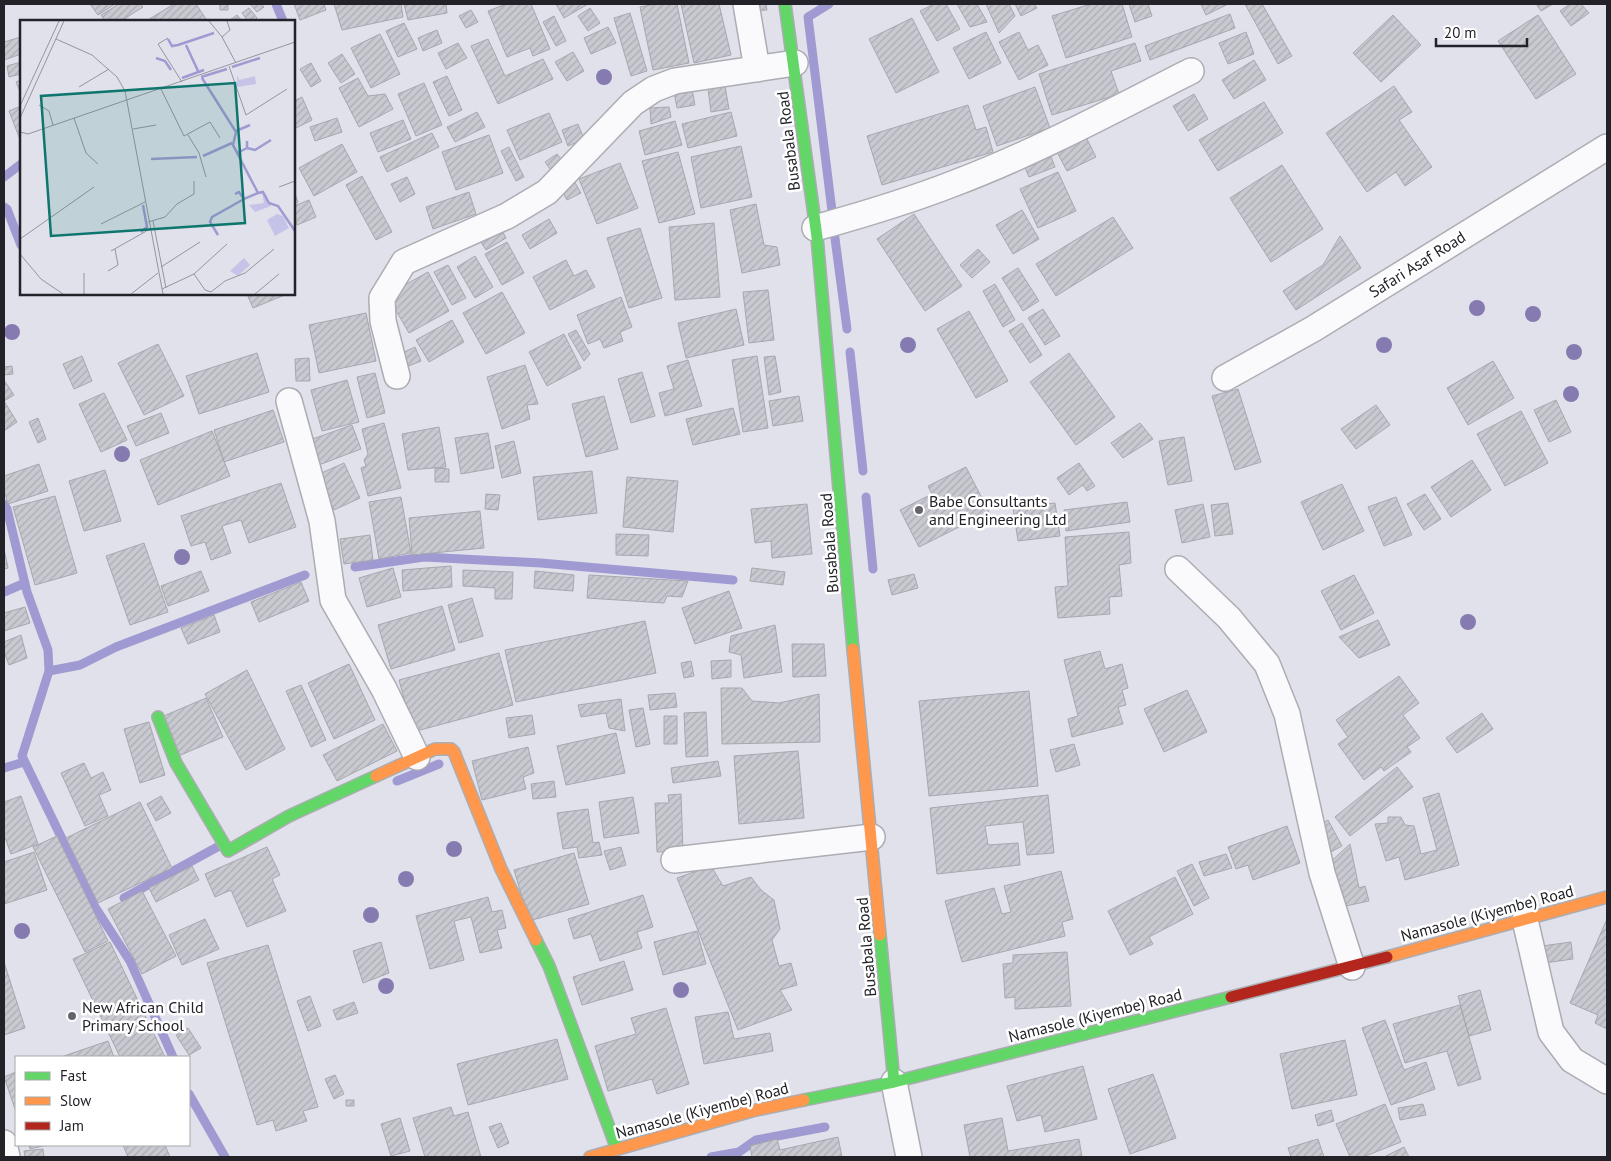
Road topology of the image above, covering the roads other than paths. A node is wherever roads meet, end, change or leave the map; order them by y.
1 (746, 4) edge
2 (785, 4) edge
3 (795, 63) junction
4 (757, 69) junction
5 (1191, 71) dead end
6 (1607, 147) edge
7 (815, 228) junction
8 (397, 376) dead end
9 (1225, 378) dead end
10 (289, 401) dead end
11 (1178, 569) dead end
12 (158, 717) dead end
13 (417, 757) junction
14 (872, 837) junction
15 (674, 860) dead end
16 (1607, 897) edge
17 (1525, 920) junction
18 (1352, 967) junction
19 (1607, 1081) edge
20 (894, 1082) junction
21 (4, 1143) edge
22 (617, 1149) junction
23 (7, 1157) edge
24 (590, 1157) edge
25 (909, 1157) edge

1 - 4 street
2 - 3 street, Busabala Road
3 - 4 street
3 - 7 street, Busabala Road
4 - 8 street
5 - 7 street
6 - 9 street, Safari Asaf Road
7 - 14 street, Busabala Road
10 - 13 street
11 - 18 street
12 - 13 street
13 - 22 street
14 - 15 street
14 - 20 street, Busabala Road
16 - 17 street, Namasole (Kiyembe) Road
17 - 18 street, Namasole (Kiyembe) Road
17 - 19 street
18 - 20 street, Namasole (Kiyembe) Road
20 - 22 street, Namasole (Kiyembe) Road
20 - 25 street
21 - 23 street
22 - 24 street, Namasole (Kiyembe) Road

